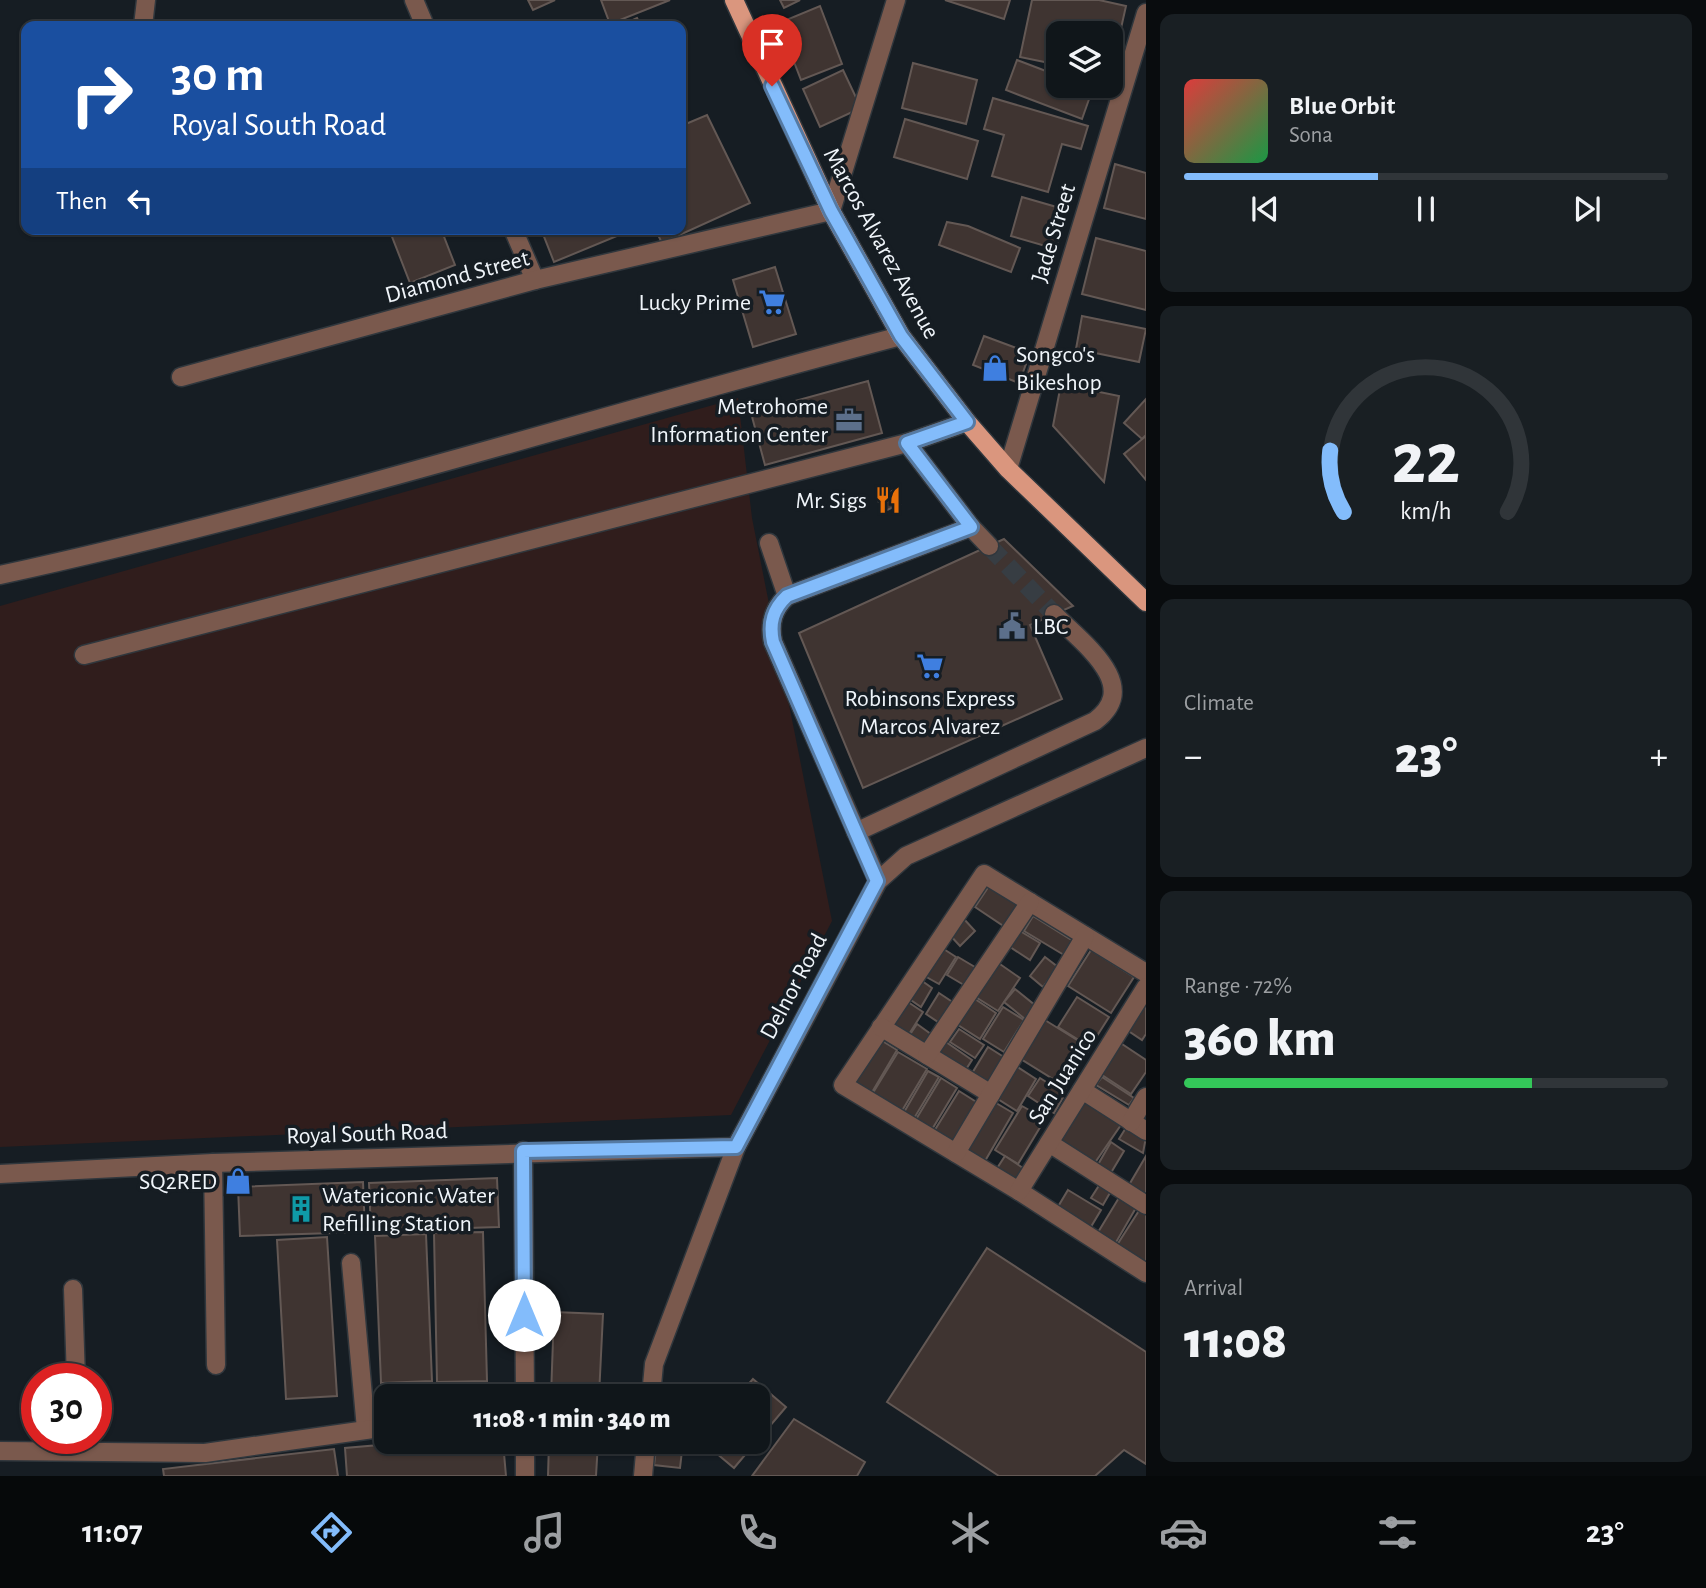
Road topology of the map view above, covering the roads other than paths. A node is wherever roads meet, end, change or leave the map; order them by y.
1 (146, 0) edge
2 (414, 0) edge
3 (734, 0) edge
4 (896, 0) edge
5 (1146, 13) edge
6 (144, 21) edge
7 (423, 21) edge
8 (831, 211) junction
9 (516, 235) edge
10 (535, 279) junction
11 (901, 336) junction
12 (181, 377) dead end
13 (967, 422) junction
14 (907, 443) junction
15 (1009, 469) junction
16 (971, 527) junction
17 (769, 543) dead end
18 (989, 546) tunnel mouth
19 (0, 575) edge
20 (787, 596) junction
21 (1146, 602) edge
22 (1054, 614) tunnel mouth
23 (84, 655) dead end
24 (1146, 748) edge
25 (856, 832) junction
26 (877, 881) junction
27 (1030, 902) junction
28 (1085, 936) junction
29 (1146, 973) edge
30 (1146, 987) edge
31 (881, 1027) junction
32 (927, 1055) junction
33 (1082, 1090) junction
34 (991, 1094) junction
35 (1146, 1097) edge
36 (1138, 1126) edge
37 (1049, 1143) junction
38 (736, 1147) junction
39 (523, 1151) junction
40 (956, 1153) junction
41 (213, 1163) junction
42 (0, 1174) edge
43 (1019, 1191) junction
44 (1146, 1205) edge
45 (351, 1263) dead end
46 (1146, 1273) edge
47 (73, 1289) dead end
48 (75, 1363) edge
49 (216, 1365) dead end
50 (525, 1384) edge
51 (652, 1384) edge
52 (374, 1428) edge
53 (366, 1429) junction
54 (112, 1448) edge
55 (21, 1450) edge
56 (0, 1451) edge
57 (525, 1454) edge
58 (645, 1454) edge
59 (525, 1476) edge
60 (643, 1476) edge

1 - 6 street
2 - 7 street
3 - 8 main road, Marcos Alvarez Avenue
4 - 8 street
5 - 15 street, Jade Street
8 - 10 street, Diamond Street
8 - 11 main road, Marcos Alvarez Avenue
9 - 10 street
10 - 12 street, Diamond Street
11 - 13 main road, Marcos Alvarez Avenue
11 - 19 street
13 - 14 street
13 - 15 main road, Marcos Alvarez Avenue
14 - 16 street
14 - 23 street
15 - 21 main road, Marcos Alvarez Avenue
16 - 18 street
16 - 20 street
17 - 20 street
20 - 25 street
22 - 25 street
24 - 26 street, Delnor Road
25 - 26 street
26 - 38 street, Delnor Road
27 - 28 street
27 - 31 street
27 - 32 street
28 - 29 street
28 - 34 street
30 - 33 street, San Juanico
31 - 32 street
31 - 40 street
32 - 34 street
33 - 36 street
33 - 37 street, San Juanico
34 - 40 street
35 - 36 street
37 - 43 street, San Juanico
37 - 44 street
38 - 39 street, Royal South Road
38 - 51 street, Delnor Road
39 - 41 street, Royal South Road
39 - 50 street
40 - 43 street
41 - 42 street, Royal South Road
41 - 49 street
43 - 46 street
45 - 53 street
47 - 48 street
52 - 53 street
53 - 54 street
55 - 56 street
57 - 59 street
58 - 60 street

